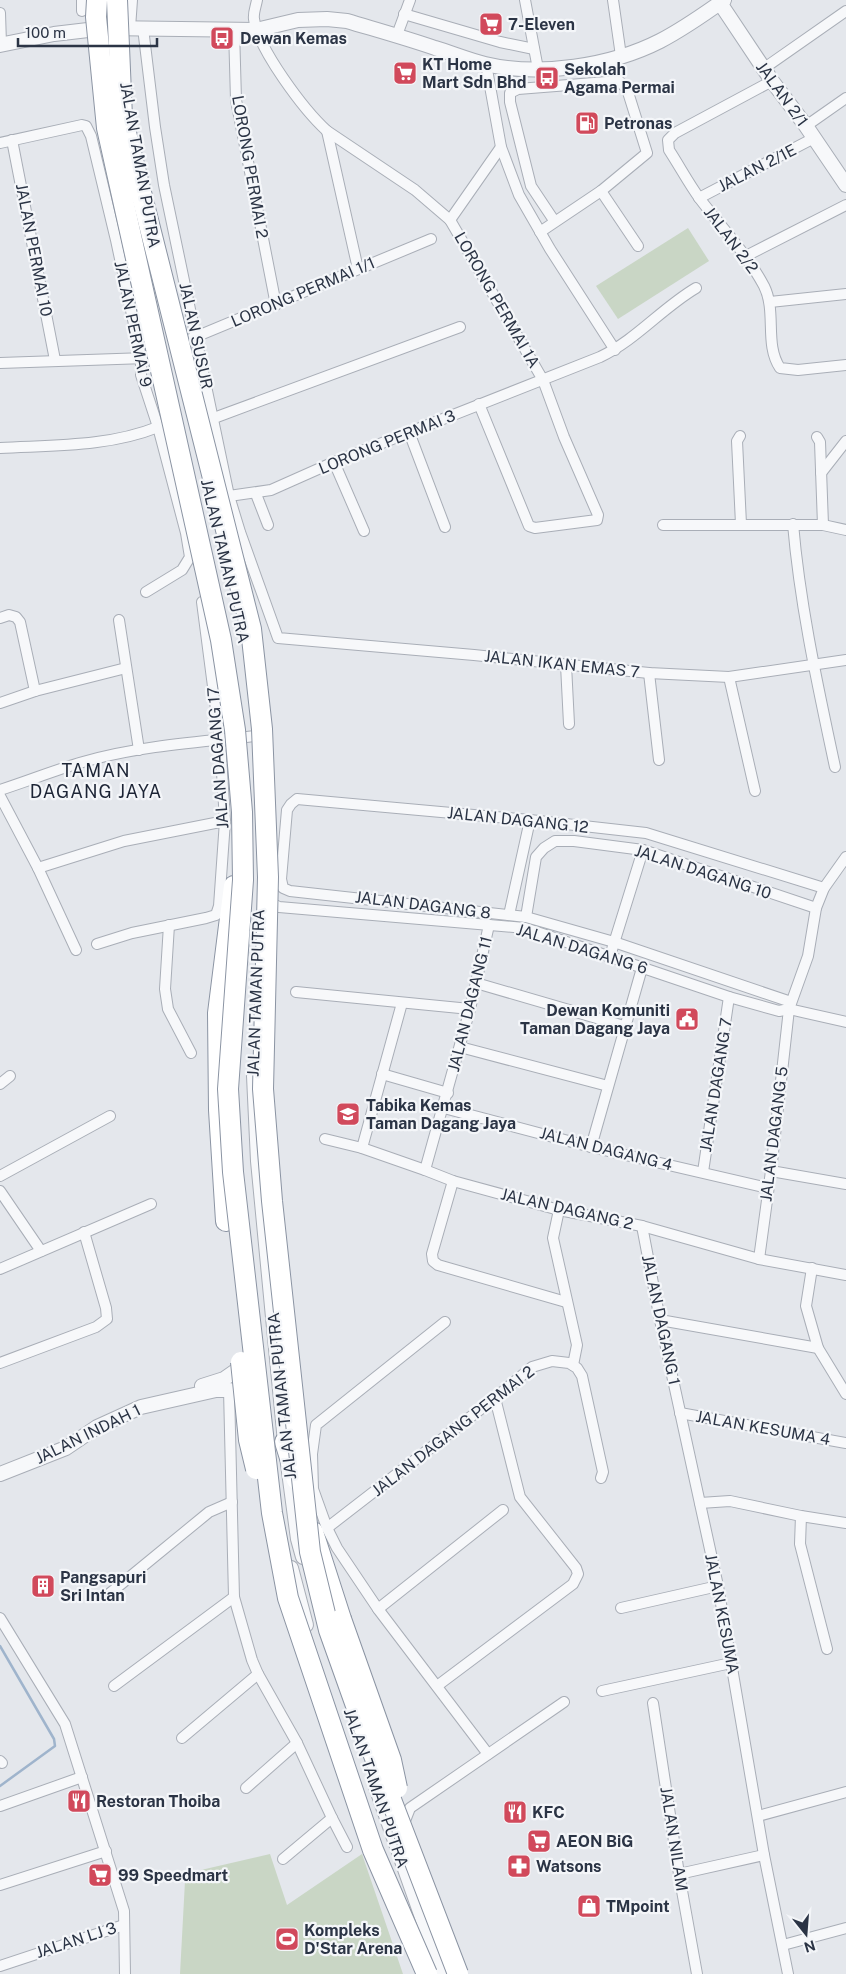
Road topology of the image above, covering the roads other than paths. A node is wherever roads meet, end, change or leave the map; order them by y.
1 (82, 0) edge
2 (106, 0) edge
3 (117, 0) edge
4 (132, 0) edge
5 (257, 0) edge
6 (410, 0) edge
7 (525, 0) edge
8 (613, 0) edge
9 (722, 1) edge
10 (90, 6) edge
11 (846, 11) edge
12 (0, 13) edge
13 (404, 14) junction
14 (124, 28) junction
15 (234, 29) junction
16 (256, 30) junction
17 (397, 35) junction
18 (1, 44) edge
19 (534, 49) junction
20 (621, 56) junction
21 (486, 64) junction
22 (579, 66) junction
23 (538, 69) junction
24 (763, 69) junction
25 (772, 81) junction
26 (582, 85) junction
27 (846, 98) edge
28 (806, 126) junction
29 (327, 131) junction
30 (814, 138) junction
31 (12, 140) junction
32 (0, 143) edge
33 (501, 147) junction
34 (846, 185) edge
35 (601, 191) junction
36 (699, 198) junction
37 (846, 205) edge
38 (450, 220) junction
39 (555, 222) junction
40 (540, 232) junction
41 (431, 239) dead end
42 (638, 246) dead end
43 (746, 256) junction
44 (358, 269) junction
45 (696, 288) dead end
46 (846, 294) edge
47 (770, 302) junction
48 (276, 305) junction
49 (460, 327) dead end
50 (196, 337) junction
51 (159, 344) junction
52 (175, 345) junction
53 (614, 350) junction
54 (141, 357) junction
55 (55, 360) junction
56 (0, 363) edge
57 (846, 365) edge
58 (165, 367) junction
59 (543, 380) junction
60 (480, 404) junction
61 (214, 418) junction
62 (158, 426) junction
63 (409, 432) junction
64 (740, 436) dead end
65 (818, 437) dead end
66 (846, 441) edge
67 (0, 448) edge
68 (334, 462) junction
69 (821, 473) junction
70 (256, 494) junction
71 (229, 496) junction
72 (741, 524) junction
73 (793, 524) junction
74 (663, 525) dead end
75 (823, 525) junction
76 (268, 526) dead end
77 (445, 527) dead end
78 (846, 530) edge
79 (364, 531) dead end
80 (146, 592) dead end
81 (202, 602) dead end
82 (0, 618) edge
83 (119, 620) dead end
84 (278, 638) joint
85 (846, 660) edge
86 (566, 665) junction
87 (814, 665) junction
88 (126, 668) junction
89 (649, 673) junction
90 (729, 677) junction
91 (35, 691) junction
92 (0, 702) edge
93 (569, 724) dead end
94 (256, 736) junction
95 (242, 738) junction
96 (220, 740) junction
97 (139, 750) junction
98 (658, 760) dead end
99 (834, 767) dead end
100 (0, 790) edge
101 (755, 791) dead end
102 (0, 796) edge
103 (234, 817) junction
104 (530, 820) junction
105 (643, 850) junction
106 (846, 857) edge
107 (38, 868) junction
108 (283, 888) joint
109 (824, 888) junction
110 (259, 891) junction
111 (279, 907) junction
112 (816, 908) junction
113 (509, 915) junction
114 (260, 917) junction
115 (526, 917) junction
116 (169, 925) junction
117 (489, 925) junction
118 (614, 942) junction
119 (97, 944) dead end
120 (76, 950) dead end
121 (610, 956) junction
122 (224, 967) junction
123 (642, 968) junction
124 (476, 983) junction
125 (296, 992) dead end
126 (729, 997) junction
127 (402, 1003) junction
128 (790, 1006) junction
129 (470, 1009) junction
130 (846, 1022) edge
131 (624, 1026) junction
132 (460, 1047) junction
133 (191, 1052) dead end
134 (382, 1074) junction
135 (10, 1076) dead end
136 (0, 1084) edge
137 (608, 1086) junction
138 (238, 1091) junction
139 (448, 1093) junction
140 (444, 1108) junction
141 (110, 1116) dead end
142 (325, 1139) dead end
143 (591, 1147) junction
144 (362, 1148) junction
145 (425, 1170) junction
146 (771, 1170) junction
147 (703, 1172) junction
148 (0, 1176) edge
149 (453, 1181) junction
150 (846, 1184) edge
151 (768, 1188) junction
152 (0, 1191) edge
153 (151, 1204) dead end
154 (559, 1210) junction
155 (642, 1226) junction
156 (84, 1232) junction
157 (41, 1251) junction
158 (759, 1259) junction
159 (812, 1268) junction
160 (0, 1269) edge
161 (846, 1275) edge
162 (566, 1302) junction
163 (660, 1320) junction
164 (445, 1322) dead end
165 (818, 1348) junction
166 (260, 1354) junction
167 (0, 1362) edge
168 (573, 1365) junction
169 (229, 1390) junction
170 (846, 1391) edge
171 (495, 1398) junction
172 (264, 1404) junction
173 (680, 1413) junction
174 (285, 1442) junction
175 (846, 1444) edge
176 (0, 1464) edge
177 (0, 1474) edge
178 (601, 1478) dead end
179 (232, 1502) junction
180 (700, 1503) junction
181 (503, 1510) dead end
182 (272, 1513) junction
183 (801, 1516) junction
184 (846, 1523) edge
185 (327, 1528) junction
186 (718, 1586) junction
187 (109, 1594) dead end
188 (234, 1596) junction
189 (621, 1608) dead end
190 (378, 1609) junction
191 (0, 1618) edge
192 (827, 1649) dead end
193 (731, 1663) junction
194 (258, 1674) junction
195 (114, 1686) dead end
196 (437, 1686) junction
197 (602, 1691) dead end
198 (564, 1702) dead end
199 (653, 1703) dead end
200 (182, 1738) dead end
201 (297, 1744) junction
202 (488, 1754) junction
203 (82, 1778) junction
204 (376, 1786) junction
205 (246, 1788) dead end
206 (846, 1792) edge
207 (0, 1806) edge
208 (410, 1808) junction
209 (758, 1816) junction
210 (332, 1818) junction
211 (347, 1847) dead end
212 (106, 1850) junction
213 (764, 1855) junction
214 (406, 1856) junction
215 (283, 1859) dead end
216 (679, 1874) junction
217 (0, 1885) edge
218 (124, 1925) junction
219 (846, 1928) edge
220 (783, 1945) junction
221 (0, 1966) edge
222 (125, 1974) edge
223 (422, 1974) edge
224 (428, 1974) edge
225 (442, 1974) edge
226 (458, 1974) edge
227 (697, 1974) edge
228 (788, 1974) edge

1 - 10 street
2 - 14 street, JALAN TAMAN PUTRA
3 - 14 street, JALAN TAMAN PUTRA
3 - 214 highway, bridge
4 - 14 street, JALAN SUSUR
5 - 16 street
6 - 13 street
7 - 19 street
8 - 20 street
9 - 20 street
9 - 24 street, JALAN 2/1
10 - 182 highway, bridge
11 - 24 street
12 - 18 street
13 - 17 street
13 - 19 street
14 - 15 street
14 - 18 street
14 - 50 street, JALAN SUSUR
14 - 51 street, JALAN TAMAN PUTRA
14 - 52 street, JALAN TAMAN PUTRA
15 - 16 street
15 - 48 street, LORONG PERMAI 2
16 - 17 street
16 - 29 street, LORONG PERMAI 1A
17 - 21 street
19 - 23 street
20 - 22 street
21 - 23 street
21 - 33 street
22 - 23 street
22 - 26 street
24 - 25 street, JALAN 2/1
25 - 28 street, JALAN 2/1
25 - 36 street, JALAN 2/2
26 - 35 street
26 - 39 street
27 - 28 street
28 - 30 street, JALAN 2/1
29 - 38 street, LORONG PERMAI 1A
29 - 44 street
30 - 34 street, JALAN 2/1
30 - 36 street, JALAN 2/1E
31 - 32 street
31 - 54 street, JALAN PERMAI 9
31 - 55 street, JALAN PERMAI 10
33 - 38 street, LORONG PERMAI 1A
33 - 40 street
35 - 39 street
35 - 42 street
36 - 43 street, JALAN 2/2
37 - 43 street
38 - 59 street, LORONG PERMAI 1A
39 - 40 street
40 - 53 street
41 - 44 street, LORONG PERMAI 1/1
43 - 47 street, JALAN 2/2
44 - 48 street, LORONG PERMAI 1/1
45 - 53 street, LORONG PERMAI 3
46 - 47 street
47 - 57 street, JALAN 2/2
48 - 50 street, LORONG PERMAI 1/1
49 - 61 street
50 - 52 street, LORONG PERMAI 1/1
50 - 61 street, JALAN SUSUR
51 - 54 street
51 - 58 street, JALAN TAMAN PUTRA
52 - 94 street, JALAN TAMAN PUTRA
53 - 59 street, LORONG PERMAI 3
54 - 55 street
54 - 58 street
54 - 62 street, JALAN PERMAI 9
55 - 56 street
58 - 95 street, JALAN TAMAN PUTRA
59 - 60 street, LORONG PERMAI 3
59 - 60 street, LORONG PERMAI 1A
60 - 63 street, LORONG PERMAI 3
61 - 71 street, JALAN SUSUR
62 - 67 street
62 - 80 street, JALAN PERMAI 9
63 - 68 street, LORONG PERMAI 3
63 - 77 street
64 - 72 street
65 - 69 street
66 - 69 street
68 - 70 street, LORONG PERMAI 3
68 - 79 street
69 - 75 street
70 - 71 street, LORONG PERMAI 3
70 - 76 street
71 - 84 street, JALAN SUSUR
72 - 73 street
72 - 74 street
73 - 75 street
73 - 87 street
75 - 78 street
81 - 96 street, JALAN DAGANG 17
82 - 91 street
83 - 88 street
84 - 86 street, JALAN IKAN EMAS 7
85 - 87 street, JALAN IKAN EMAS 7
86 - 89 street, JALAN IKAN EMAS 7
86 - 93 street
87 - 90 street, JALAN IKAN EMAS 7
87 - 99 street
88 - 91 street
88 - 97 street
89 - 90 street, JALAN IKAN EMAS 7
89 - 98 street
90 - 101 street
91 - 92 street
94 - 95 street
94 - 110 street, JALAN TAMAN PUTRA
95 - 96 street
95 - 103 street, JALAN TAMAN PUTRA
96 - 97 street
96 - 103 street, JALAN DAGANG 17
97 - 100 street
102 - 107 street
103 - 107 street
103 - 116 street, JALAN DAGANG 17
103 - 122 highway
103 - 138 street, JALAN TAMAN PUTRA
104 - 108 street, JALAN DAGANG 12
104 - 109 street, JALAN DAGANG 12
104 - 113 street
105 - 112 street, JALAN DAGANG 10
105 - 115 street, JALAN DAGANG 10
105 - 118 street
106 - 109 street
107 - 120 street
108 - 113 street, JALAN DAGANG 8
109 - 112 street
110 - 111 street
110 - 114 street, JALAN TAMAN PUTRA
111 - 114 street
111 - 117 street, JALAN DAGANG 6
112 - 128 street
113 - 115 street, JALAN DAGANG 8
114 - 174 street, JALAN TAMAN PUTRA
115 - 118 street, JALAN DAGANG 8
116 - 119 street
116 - 133 street
117 - 121 street, JALAN DAGANG 6
117 - 124 street, JALAN DAGANG 11
118 - 121 street
118 - 128 street, JALAN DAGANG 8
121 - 123 street, JALAN DAGANG 6
122 - 138 highway
122 - 182 highway, bridge
123 - 126 street, JALAN DAGANG 6
123 - 131 street
124 - 129 street, JALAN DAGANG 11
124 - 131 street
125 - 127 street
126 - 128 street, JALAN DAGANG 6
126 - 147 street, JALAN DAGANG 7
127 - 129 street
127 - 134 street
128 - 130 street
128 - 146 street, JALAN DAGANG 5
129 - 132 street, JALAN DAGANG 11
131 - 137 street
132 - 137 street
132 - 139 street, JALAN DAGANG 11
134 - 139 street
134 - 144 street
135 - 136 street
137 - 143 street
138 - 166 street, JALAN TAMAN PUTRA
139 - 140 street, JALAN DAGANG 11
140 - 143 street, JALAN DAGANG 4
140 - 145 street, JALAN DAGANG 11
141 - 148 street
142 - 144 street, JALAN DAGANG 2
143 - 147 street, JALAN DAGANG 4
144 - 145 street, JALAN DAGANG 2
145 - 149 street, JALAN DAGANG 2
146 - 150 street
146 - 151 street, JALAN DAGANG 5
147 - 151 street, JALAN DAGANG 4
149 - 154 street, JALAN DAGANG 2
149 - 162 street
151 - 158 street, JALAN DAGANG 5
152 - 157 street
153 - 156 street
154 - 155 street, JALAN DAGANG 2
154 - 162 street
155 - 158 street, JALAN DAGANG 2
155 - 163 street, JALAN DAGANG 1
156 - 157 street
156 - 167 street
157 - 160 street
158 - 159 street, JALAN DAGANG 2
159 - 161 street, JALAN DAGANG 2
159 - 165 street
162 - 168 street
163 - 165 street
163 - 173 street, JALAN DAGANG 1
164 - 185 street
165 - 170 street
166 - 172 street, JALAN TAMAN PUTRA
166 - 176 street, JALAN INDAH 1
168 - 171 street, JALAN DAGANG PERMAI 2
168 - 178 street
169 - 172 street, JALAN INDAH 1
169 - 177 street, JALAN INDAH 1
169 - 179 street
171 - 185 street, JALAN DAGANG PERMAI 2
171 - 196 street
172 - 223 street, JALAN TAMAN PUTRA
173 - 175 street, JALAN KESUMA 4
173 - 180 street, JALAN KESUMA
174 - 204 street, JALAN TAMAN PUTRA
174 - 214 highway, bridge
179 - 187 street
179 - 188 street
180 - 183 street
180 - 186 street, JALAN KESUMA
181 - 190 street
182 - 224 highway, bridge
183 - 184 street
183 - 192 street
185 - 190 street
186 - 189 street
186 - 193 street, JALAN KESUMA
188 - 194 street
188 - 195 street
190 - 196 street
191 - 203 street
193 - 197 street
193 - 209 street, JALAN KESUMA
194 - 200 street
194 - 201 street
196 - 202 street
198 - 202 street
199 - 216 street, JALAN NILAM
201 - 205 street
201 - 210 street
202 - 208 street
203 - 207 street
203 - 212 street
204 - 208 street
204 - 214 street, JALAN TAMAN PUTRA
206 - 209 street
208 - 214 street
209 - 213 street, JALAN KESUMA
210 - 211 street
210 - 215 street
212 - 217 street
212 - 218 street
213 - 216 street
213 - 220 street, JALAN KESUMA
214 - 225 street, JALAN TAMAN PUTRA
214 - 226 highway, bridge
216 - 227 street, JALAN NILAM
218 - 221 street, JALAN LJ 3
218 - 222 street
219 - 220 street
220 - 228 street, JALAN KESUMA

